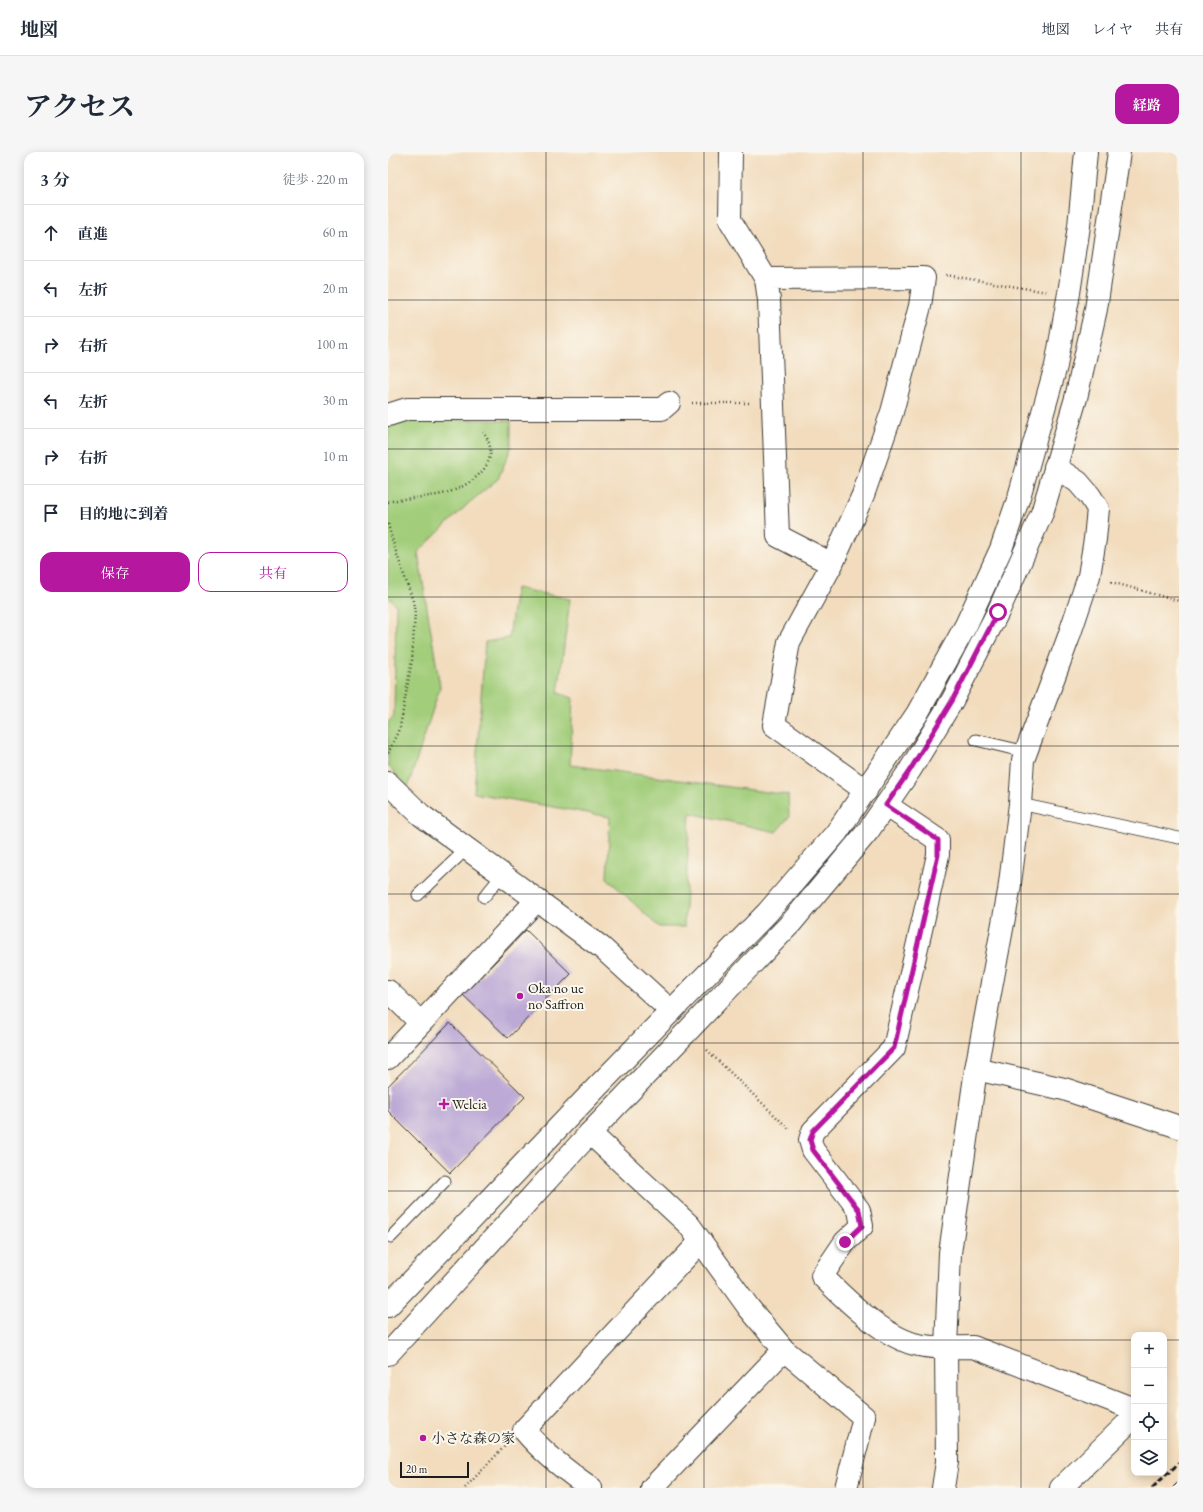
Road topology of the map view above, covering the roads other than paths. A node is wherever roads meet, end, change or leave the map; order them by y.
1 (731, 152) edge
2 (1086, 152) edge
3 (1119, 152) edge
4 (766, 279) junction
5 (669, 404) road end
6 (388, 415) edge
7 (1055, 467) junction
8 (832, 564) junction
9 (976, 740) dead end
10 (1026, 752) junction
11 (388, 783) edge
12 (866, 791) junction
13 (1020, 804) junction
14 (886, 805) junction
15 (1179, 838) edge
16 (466, 848) junction
17 (502, 875) junction
18 (418, 895) dead end
19 (484, 897) dead end
20 (537, 900) junction
21 (388, 991) edge
22 (670, 1011) junction
23 (421, 1023) junction
24 (388, 1058) edge
25 (976, 1069) junction
26 (1179, 1127) edge
27 (590, 1133) junction
28 (445, 1181) dead end
29 (389, 1237) edge
30 (701, 1241) junction
31 (388, 1306) edge
32 (946, 1347) junction
33 (784, 1350) junction
34 (388, 1354) edge
35 (1131, 1408) edge
36 (1131, 1420) edge
37 (591, 1488) edge
38 (652, 1488) edge
39 (846, 1488) edge
40 (943, 1488) edge
41 (1061, 1488) edge

1 - 4 street
2 - 12 street
3 - 7 street
4 - 8 street
4 - 8 street
5 - 6 street
7 - 10 street
7 - 14 street
8 - 12 street
9 - 10 lane
10 - 13 street
11 - 16 street
12 - 22 street
13 - 15 lane
13 - 25 street
14 - 27 street
14 - 32 street
16 - 17 street
16 - 18 lane
17 - 19 lane
17 - 20 street
20 - 22 street
20 - 23 street
21 - 23 street
22 - 31 street
23 - 24 street
25 - 26 street
25 - 32 street
27 - 30 street
27 - 34 street
28 - 29 lane
30 - 33 street
30 - 37 street
32 - 35 street
32 - 40 street
33 - 38 street
33 - 39 street
36 - 41 street

